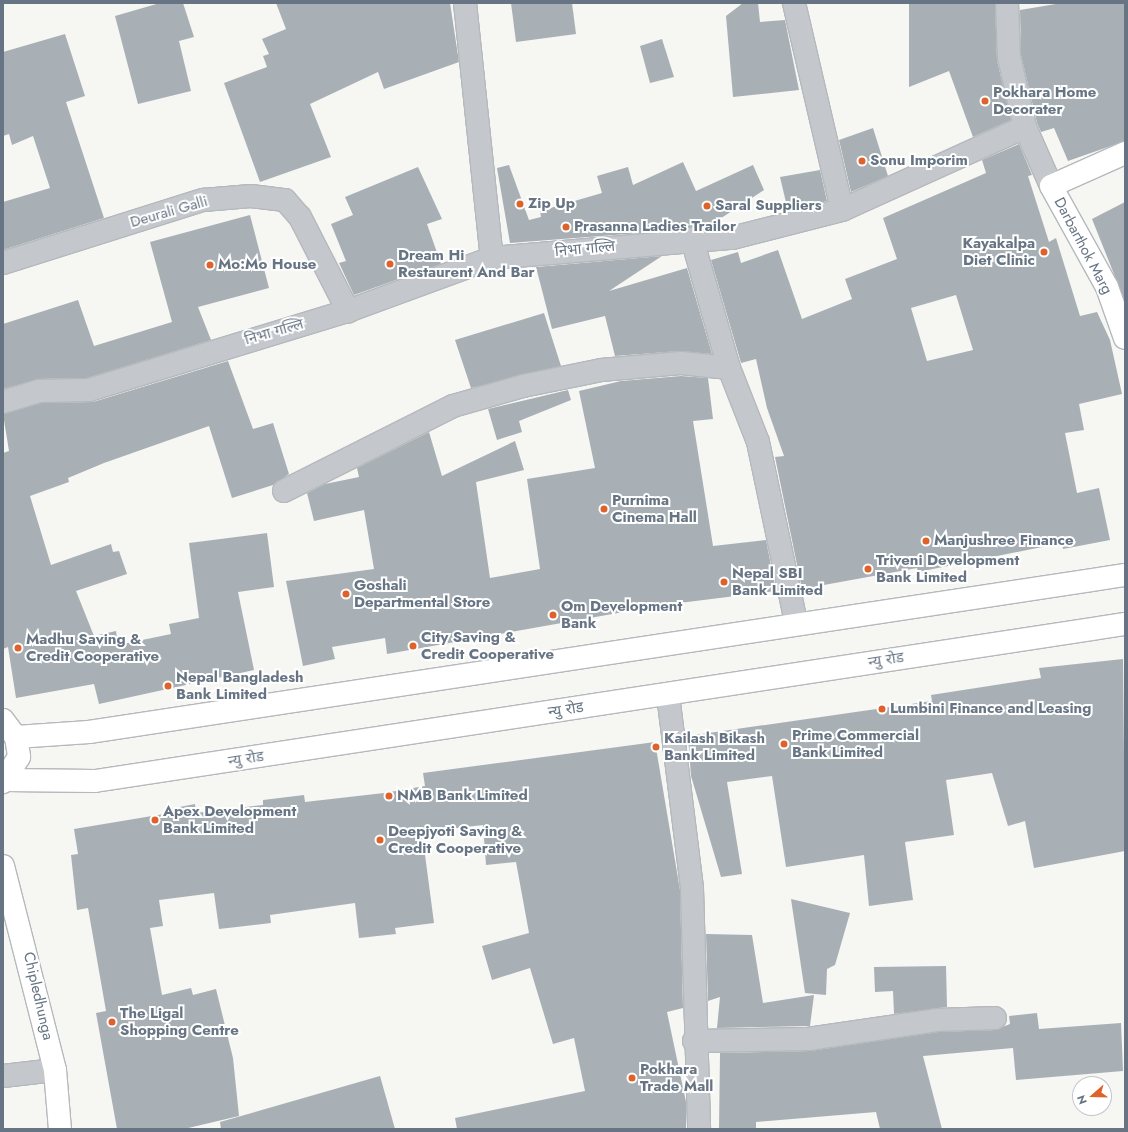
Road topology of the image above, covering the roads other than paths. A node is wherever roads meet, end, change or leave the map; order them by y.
1 (465, 3) edge
2 (794, 3) edge
3 (1007, 3) edge
4 (1025, 128) junction
5 (1125, 152) edge
6 (1051, 186) junction
7 (842, 210) junction
8 (692, 239) junction
9 (492, 258) junction
10 (3, 263) edge
11 (348, 311) junction
12 (1125, 338) edge
13 (729, 368) junction
14 (3, 402) edge
15 (284, 491) dead end
16 (1125, 575) edge
17 (796, 623) junction
18 (1125, 624) edge
19 (668, 695) junction
20 (3, 720) edge
21 (16, 737) junction
22 (4, 781) edge
23 (3, 866) edge
24 (994, 1018) dead end
25 (694, 1041) junction
26 (55, 1070) junction
27 (3, 1076) edge
28 (60, 1129) edge
29 (699, 1129) edge

1 - 9 street
2 - 7 street
3 - 4 street
4 - 6 street
4 - 7 street, निभा गल्लि
5 - 6 main road, Darbarthok Marg
6 - 12 main road, Darbarthok Marg
7 - 8 street, निभा गल्लि
8 - 9 street, निभा गल्लि
8 - 13 street
9 - 11 street, निभा गल्लि
10 - 11 street, Deurali Galli
11 - 14 street, निभा गल्लि
13 - 15 street
13 - 17 street
16 - 17 main road
17 - 21 main road
18 - 19 main road, न्यु रोड
19 - 22 main road, न्यु रोड
19 - 25 street
20 - 21 main road
21 - 22 main road
23 - 26 main road, Chipledhunga
24 - 25 street
25 - 29 street
26 - 27 street
26 - 28 main road, Chipledhunga

